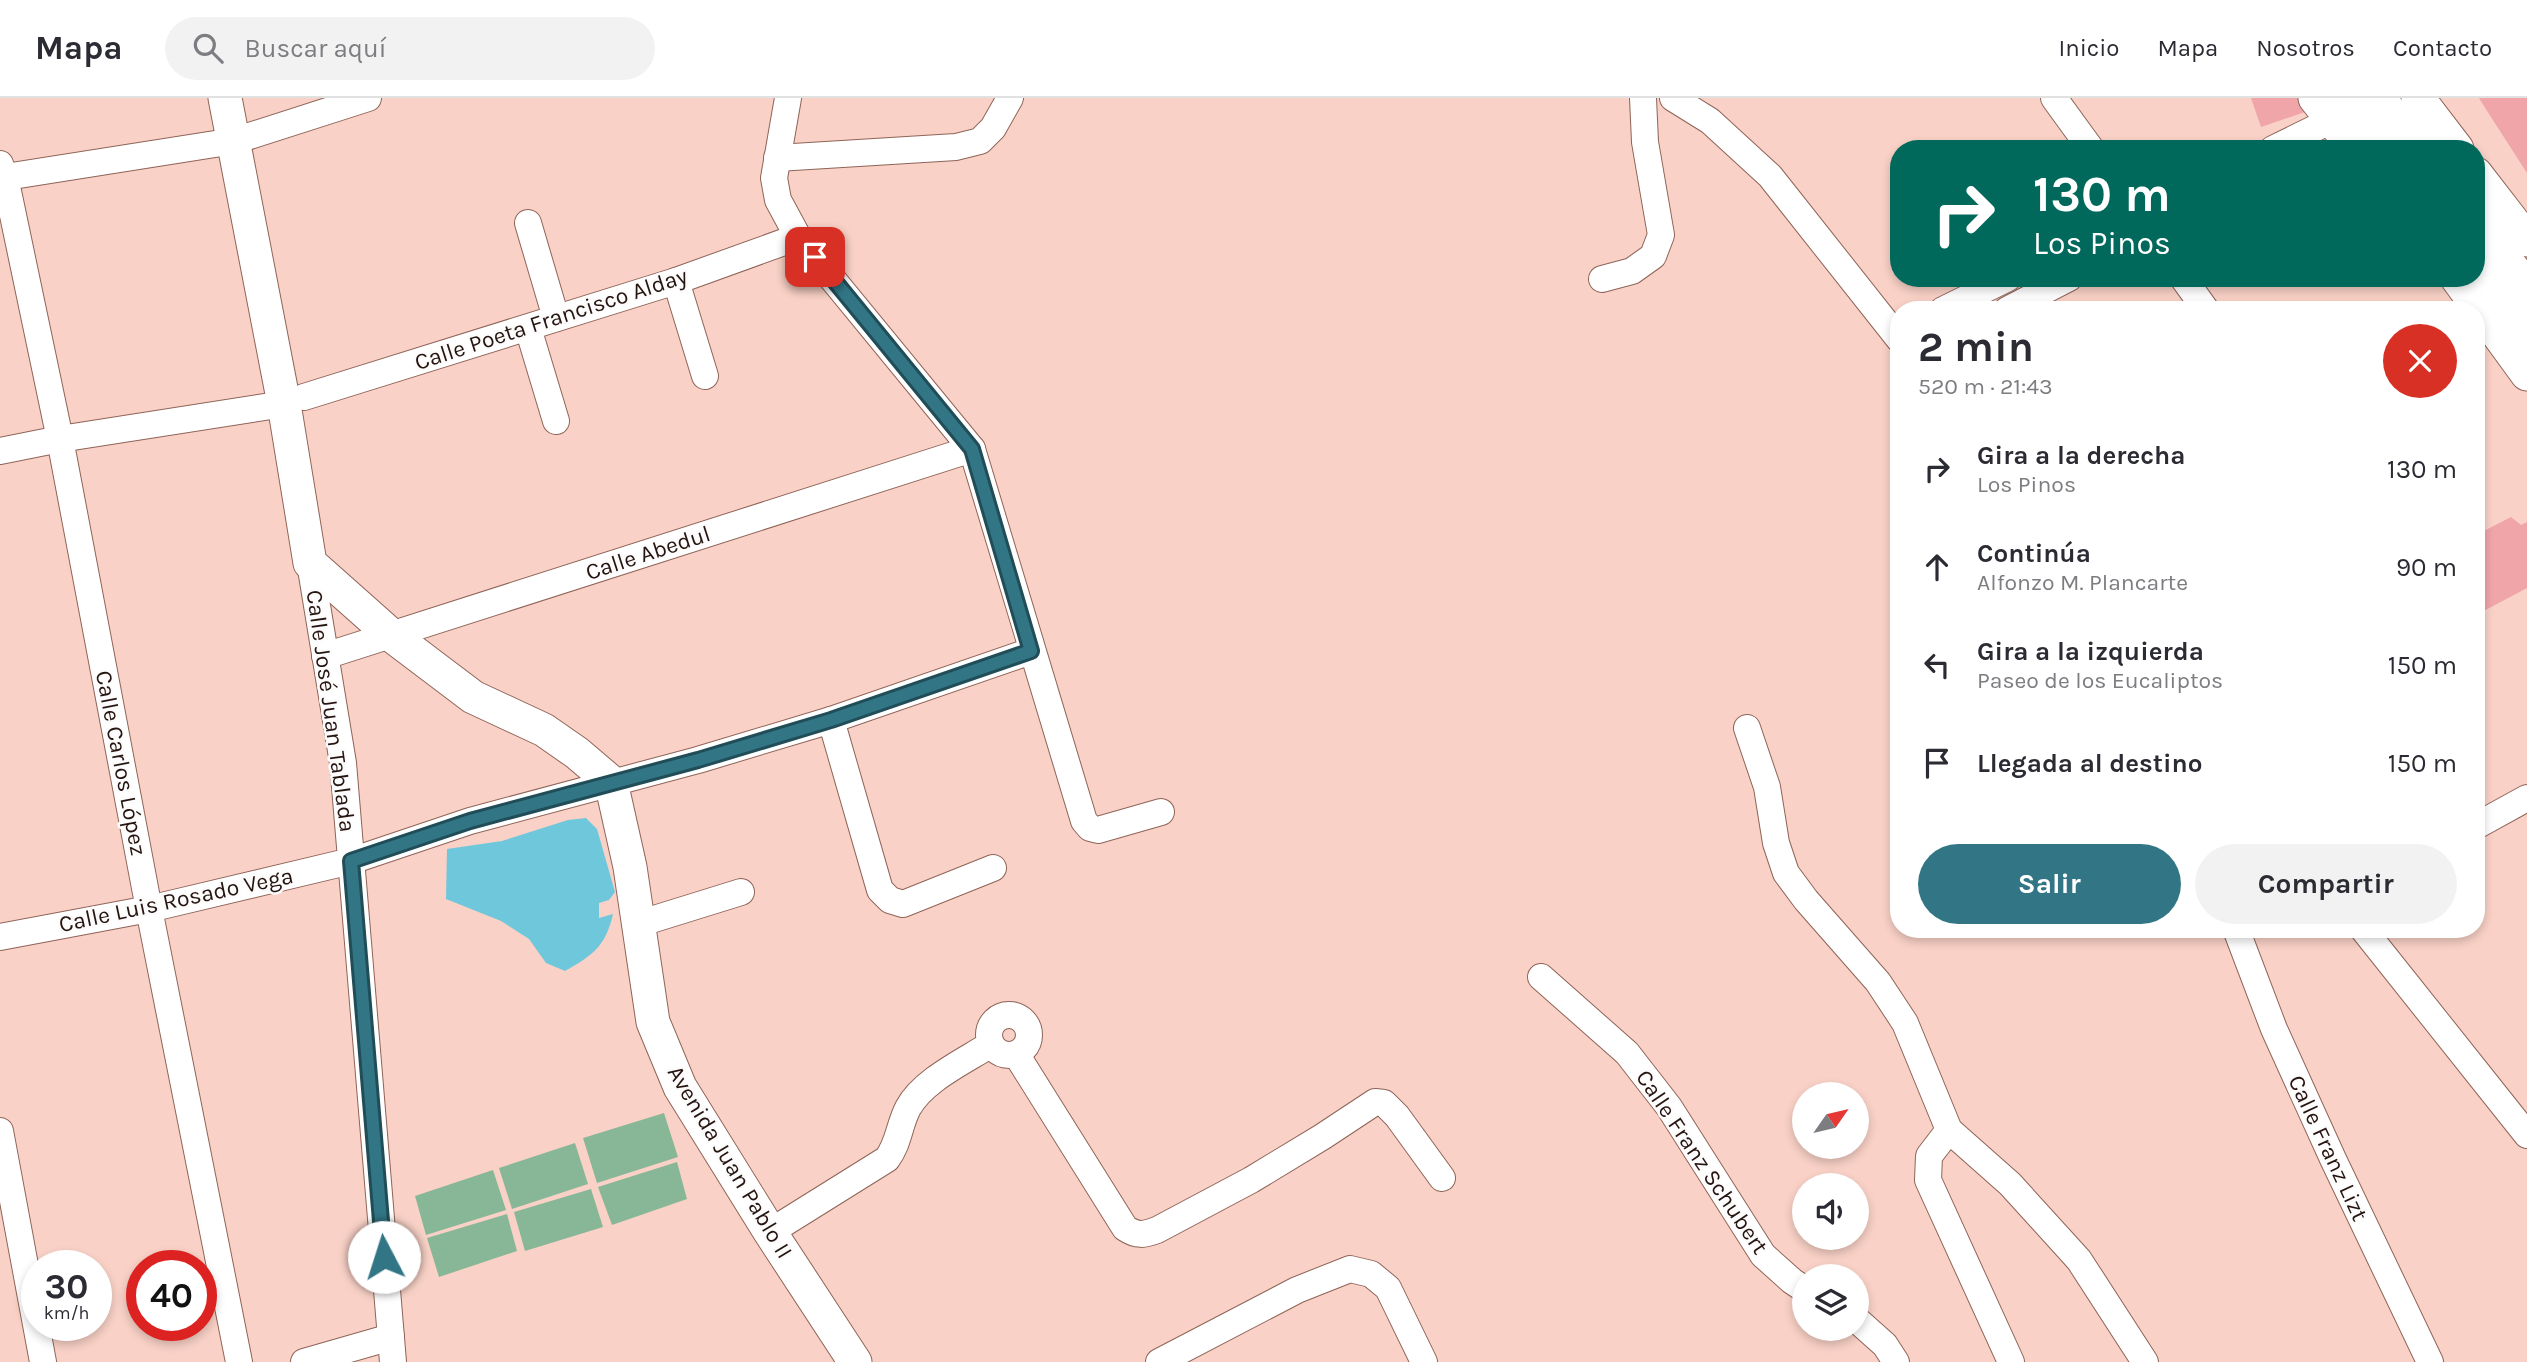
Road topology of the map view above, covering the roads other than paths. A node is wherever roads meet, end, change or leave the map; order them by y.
1 (225, 98) edge
2 (368, 98) edge
3 (788, 98) edge
4 (1010, 98) edge
5 (1643, 98) edge
6 (1673, 98) edge
7 (2054, 98) edge
8 (2376, 98) edge
9 (2418, 98) edge
10 (2345, 129) edge
11 (2084, 140) edge
12 (2305, 140) edge
13 (2409, 140) edge
14 (2450, 140) edge
15 (234, 141) junction
16 (777, 158) junction
17 (2, 173) edge
18 (2485, 186) edge
19 (528, 223) dead end
20 (798, 237) junction
21 (2485, 237) edge
22 (2527, 240) edge
23 (1602, 279) dead end
24 (676, 281) junction
25 (2485, 283) edge
26 (1990, 287) edge
27 (2052, 287) edge
28 (2527, 290) edge
29 (1961, 301) edge
30 (2024, 301) edge
31 (2485, 316) edge
32 (556, 318) junction
33 (1890, 325) edge
34 (528, 328) junction
35 (2527, 338) edge
36 (2527, 374) edge
37 (705, 376) dead end
38 (294, 400) junction
39 (556, 421) dead end
40 (60, 439) junction
41 (972, 449) junction
42 (0, 451) edge
43 (310, 563) junction
44 (391, 635) junction
45 (1031, 651) junction
46 (325, 656) junction
47 (831, 720) junction
48 (1746, 727) dead end
49 (611, 782) junction
50 (2527, 798) edge
51 (1161, 812) dead end
52 (2485, 821) edge
53 (351, 861) junction
54 (993, 868) dead end
55 (741, 892) dead end
56 (149, 909) junction
57 (638, 924) junction
58 (0, 937) edge
59 (2239, 938) edge
60 (2370, 938) edge
61 (1541, 977) dead end
62 (991, 1044) junction
63 (1016, 1054) junction
64 (1949, 1130) junction
65 (0, 1131) edge
66 (2527, 1135) edge
67 (1442, 1178) dead end
68 (770, 1232) junction
69 (1792, 1281) edge
70 (1869, 1331) edge
71 (392, 1349) edge
72 (43, 1362) edge
73 (239, 1362) edge
74 (304, 1362) edge
75 (855, 1362) edge
76 (1159, 1362) edge
77 (1424, 1362) edge
78 (1896, 1362) edge
79 (2011, 1362) edge
80 (2145, 1362) edge
81 (2430, 1362) edge

1 - 15 main road, Calle José Juan Tablada
2 - 15 street
3 - 16 street
4 - 16 street
5 - 23 street
6 - 33 street
7 - 11 street
8 - 13 highway
9 - 14 main road
10 - 12 street
15 - 17 street
15 - 38 main road, Calle José Juan Tablada
16 - 20 street
17 - 40 street, Calle Carlos López
18 - 22 main road
19 - 32 street
20 - 24 street, Calle Poeta Francisco Alday
20 - 41 street
21 - 28 highway
24 - 32 street, Calle Poeta Francisco Alday
24 - 37 street
25 - 35 highway
26 - 29 street
27 - 30 street
31 - 36 main road
32 - 34 street, Calle Poeta Francisco Alday
34 - 38 street, Calle Poeta Francisco Alday
34 - 39 street
38 - 40 street, Calle Poeta Francisco Alday
38 - 43 main road, Calle José Juan Tablada
40 - 42 street, Calle Poeta Francisco Alday
40 - 56 street, Calle Carlos López
41 - 44 street, Calle Abedul
41 - 45 street
43 - 44 main road, Calle José Juan Tablada
43 - 46 street, Calle José Juan Tablada
44 - 46 street, Calle Abedul
44 - 49 main road, Calle José Juan Tablada
45 - 47 street, Calle Luis Rosado Vega
45 - 51 street
46 - 53 street, Calle José Juan Tablada
47 - 49 street, Calle Luis Rosado Vega
47 - 54 street
48 - 64 street
49 - 53 street, Calle Luis Rosado Vega
49 - 57 main road, Avenida Juan Pablo II
50 - 52 street
53 - 56 street, Calle Luis Rosado Vega
53 - 71 street, Calle José Juan Tablada
55 - 57 street
56 - 58 street, Calle Luis Rosado Vega
56 - 73 street, Calle Carlos López
57 - 68 main road, Avenida Juan Pablo II
59 - 81 street, Calle Franz Lizt
60 - 66 street
61 - 69 street, Calle Franz Schubert
62 - 63 street
62 - 63 street
62 - 68 street
63 - 67 street
64 - 79 street
64 - 80 street
65 - 72 street
68 - 75 main road, Avenida Juan Pablo II
70 - 78 street
71 - 74 street
76 - 77 street

